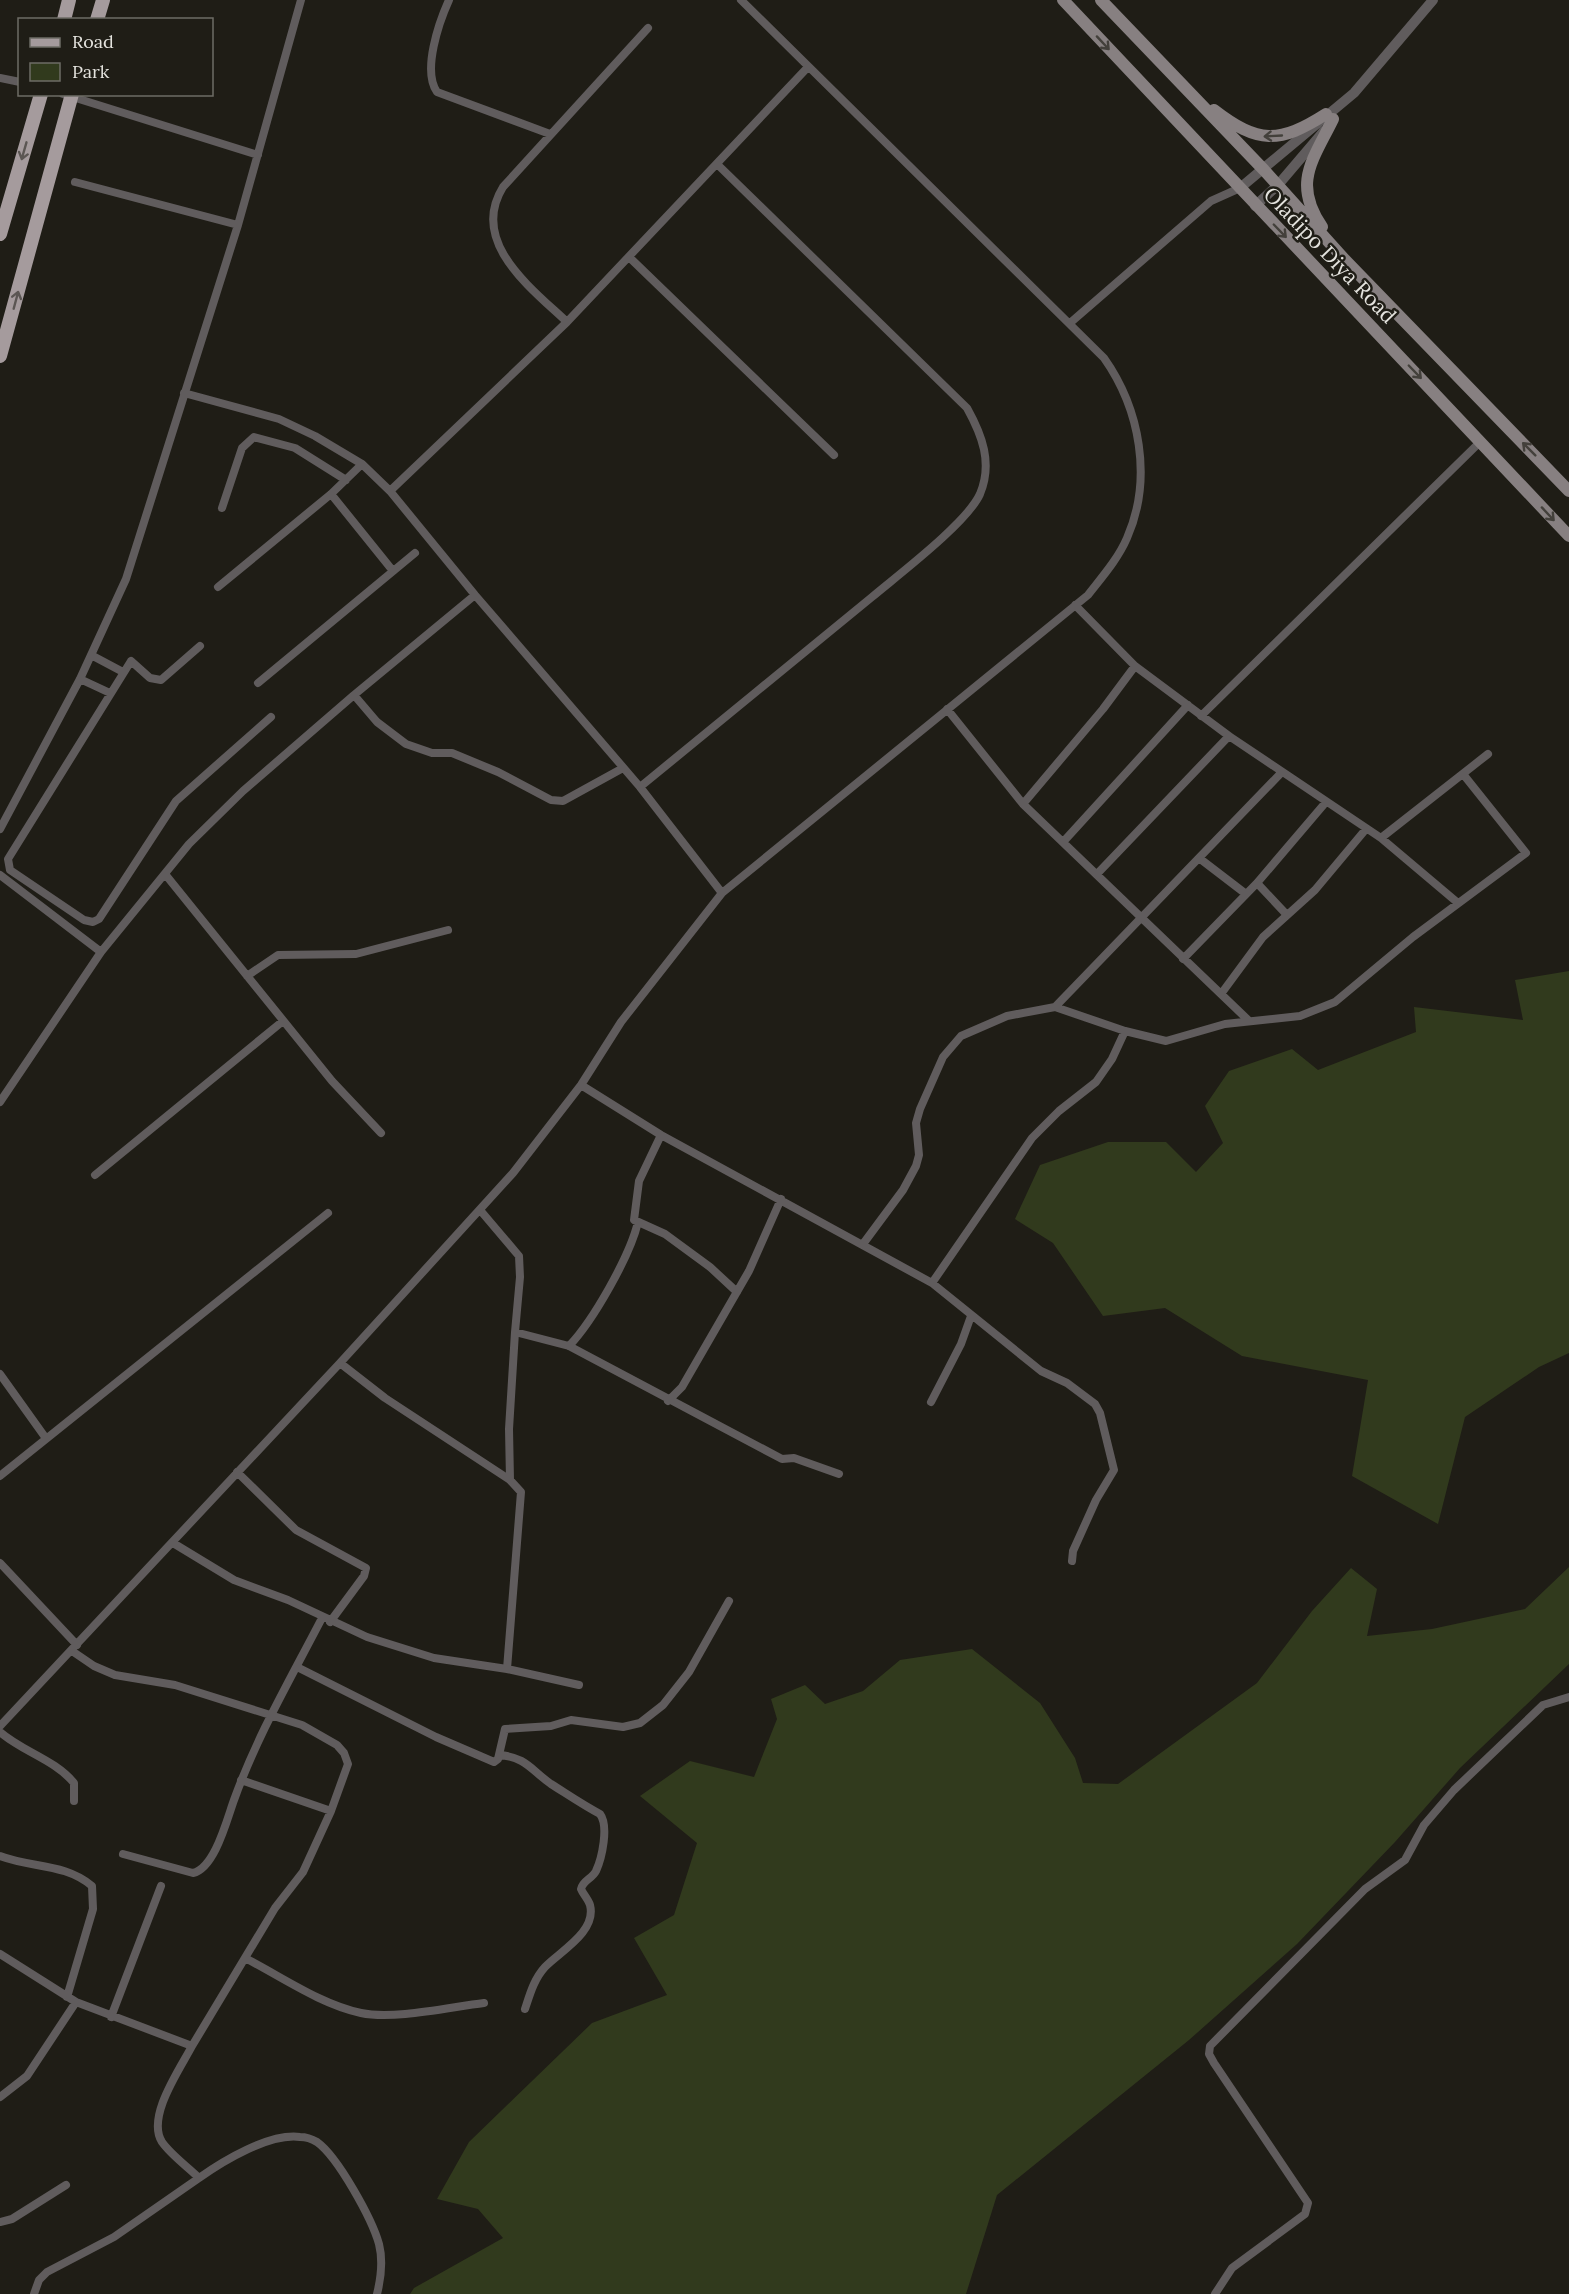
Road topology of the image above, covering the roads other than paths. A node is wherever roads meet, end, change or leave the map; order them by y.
1 (69, 0) edge
2 (103, 0) edge
3 (301, 0) edge
4 (450, 0) edge
5 (741, 0) edge
6 (1064, 0) edge
7 (1101, 0) edge
8 (1433, 0) edge
9 (64, 18) edge
10 (98, 18) edge
11 (648, 28) dead end
12 (808, 67) junction
13 (0, 78) edge
14 (18, 82) edge
15 (1188, 92) junction
16 (40, 96) edge
17 (69, 96) edge
18 (72, 96) edge
19 (1329, 117) junction
20 (550, 134) junction
21 (258, 155) junction
22 (718, 165) junction
23 (1264, 170) junction
24 (75, 182) dead end
25 (1278, 185) junction
26 (1240, 188) junction
27 (1255, 206) junction
28 (238, 225) junction
29 (0, 234) edge
30 (629, 257) junction
31 (1345, 260) junction
32 (567, 322) junction
33 (1070, 323) junction
34 (0, 356) edge
35 (184, 393) junction
36 (1481, 441) junction
37 (834, 454) dead end
38 (362, 464) junction
39 (346, 480) junction
40 (390, 491) junction
41 (1569, 491) edge
42 (331, 494) junction
43 (222, 508) dead end
44 (1569, 536) edge
45 (415, 553) dead end
46 (393, 571) junction
47 (218, 587) dead end
48 (475, 595) junction
49 (1075, 605) junction
50 (200, 646) dead end
51 (91, 655) junction
52 (1135, 666) junction
53 (123, 672) junction
54 (80, 679) junction
55 (258, 683) dead end
56 (110, 693) junction
57 (354, 695) junction
58 (1188, 705) junction
59 (947, 709) junction
60 (1201, 716) junction
61 (271, 717) dead end
62 (1229, 736) junction
63 (1488, 754) dead end
64 (623, 768) junction
65 (1281, 773) junction
66 (1463, 774) junction
67 (640, 787) junction
68 (1326, 802) junction
69 (1023, 804) junction
70 (1366, 829) junction
71 (0, 830) edge
72 (1381, 838) junction
73 (1064, 841) junction
74 (1199, 858) junction
75 (165, 874) junction
76 (1097, 874) junction
77 (0, 875) edge
78 (1257, 884) junction
79 (722, 893) junction
80 (1246, 894) junction
81 (1458, 903) junction
82 (1287, 915) junction
83 (1141, 918) junction
84 (448, 930) dead end
85 (101, 952) junction
86 (1184, 958) junction
87 (247, 976) junction
88 (1221, 994) junction
89 (1055, 1007) junction
90 (1248, 1020) junction
91 (283, 1021) junction
92 (1125, 1031) junction
93 (581, 1085) junction
94 (0, 1102) edge
95 (381, 1133) dead end
96 (662, 1135) junction
97 (95, 1175) dead end
98 (781, 1199) junction
99 (480, 1210) junction
100 (328, 1213) dead end
101 (638, 1222) junction
102 (863, 1244) junction
103 (932, 1283) junction
104 (737, 1292) junction
105 (970, 1316) junction
106 (515, 1332) junction
107 (569, 1346) junction
108 (340, 1363) junction
109 (0, 1374) edge
110 (668, 1401) junction
111 (931, 1402) dead end
112 (45, 1437) junction
113 (237, 1472) junction
114 (839, 1474) dead end
115 (0, 1476) edge
116 (510, 1480) junction
117 (172, 1543) junction
118 (1072, 1561) dead end
119 (0, 1563) edge
120 (729, 1601) dead end
121 (326, 1620) junction
122 (74, 1648) junction
123 (297, 1667) junction
124 (507, 1669) junction
125 (579, 1685) dead end
126 (1568, 1702) edge
127 (270, 1714) junction
128 (0, 1726) edge
129 (0, 1732) edge
130 (499, 1755) junction
131 (241, 1780) junction
132 (74, 1801) dead end
133 (331, 1811) junction
134 (123, 1854) dead end
135 (0, 1856) edge
136 (161, 1886) dead end
137 (0, 1954) edge
138 (245, 1958) junction
139 (72, 2000) junction
140 (484, 2003) dead end
141 (525, 2009) dead end
142 (111, 2017) junction
143 (192, 2046) junction
144 (0, 2097) edge
145 (199, 2178) junction
146 (66, 2185) dead end
147 (0, 2222) edge
148 (34, 2294) edge
149 (377, 2294) edge
150 (1215, 2294) edge

1 - 9 main road
2 - 10 main road
3 - 21 street
4 - 20 street
5 - 12 street
6 -> 26 main road, Oladipo Diya Road
7 - 15 main road, Oladipo Diya Road
8 - 19 street
11 - 20 street
12 - 22 street
12 - 33 street
13 - 14 street
19 -> 15 main road
15 - 23 main road, Oladipo Diya Road
16 -> 29 main road
34 -> 17 main road
18 - 21 street
19 - 23 street
19 - 25 street
19 - 31 main road
20 - 32 street
21 - 28 street
22 - 30 street
22 - 67 street
23 - 25 main road, Oladipo Diya Road
23 - 26 street
24 - 28 street
25 - 27 street
25 - 31 main road, Oladipo Diya Road
26 - 27 main road, Oladipo Diya Road
26 - 33 street
27 -> 36 main road, Oladipo Diya Road
28 - 35 street
30 - 32 street
30 - 37 street
41 -> 31 main road, Oladipo Diya Road
32 - 40 street
33 - 49 street
35 - 38 street
35 - 51 street
36 -> 44 main road, Oladipo Diya Road
36 - 60 street
38 - 39 street
38 - 40 street
39 - 42 street
39 - 43 street
40 - 48 street
42 - 46 street
42 - 47 street
45 - 46 street
46 - 55 street
48 - 57 street
48 - 64 street
49 - 52 street
49 - 59 street
50 - 53 street
51 - 53 street
51 - 54 street
52 - 58 street
52 - 69 street
53 - 56 street
54 - 56 street
54 - 71 street
56 - 61 street
57 - 64 street
57 - 75 street
58 - 60 street
58 - 73 street
59 - 69 street
59 - 79 street
60 - 62 street
62 - 65 street
62 - 76 street
63 - 66 street
64 - 67 street
65 - 68 street
65 - 74 street
66 - 72 street
66 - 81 street
67 - 79 street
68 - 70 street
68 - 78 street
69 - 73 street
70 - 72 street
70 - 82 street
72 - 81 street
73 - 76 street
74 - 80 street
74 - 83 street
75 - 85 street
75 - 87 street
76 - 83 street
77 - 85 street
78 - 80 street
78 - 82 street
79 - 93 street
80 - 86 street
81 - 90 street
82 - 88 street
83 - 86 street
83 - 89 street
84 - 87 street
85 - 94 street
86 - 88 street
87 - 91 street
88 - 90 street
89 - 92 street
89 - 102 street
90 - 92 street
91 - 95 street
91 - 97 street
92 - 103 street
93 - 96 street
93 - 99 street
96 - 98 street
96 - 101 street
98 - 102 street
98 - 104 street
99 - 106 street
99 - 108 street
100 - 112 street
101 - 104 street
101 - 107 street
102 - 103 street
103 - 105 street
104 - 110 street
105 - 111 street
105 - 118 street
106 - 107 street
106 - 116 street
107 - 110 street
108 - 113 street
108 - 116 street
109 - 112 street
110 - 114 street
112 - 115 street
113 - 117 street
113 - 121 street
116 - 124 street
117 - 121 street
117 - 122 street
119 - 122 street
120 - 130 street
121 - 123 street
121 - 124 street
122 - 127 street
122 - 128 street
123 - 127 street
123 - 130 street
124 - 125 street
126 - 150 street
127 - 131 street
127 - 133 street
129 - 132 street
130 - 141 street
131 - 133 street
131 - 134 street
133 - 138 street
135 - 139 street
136 - 142 street
137 - 139 street
138 - 140 street
138 - 143 street
139 - 142 street
139 - 144 street
142 - 143 street
143 - 145 street
145 - 148 street
145 - 149 street
146 - 147 street

